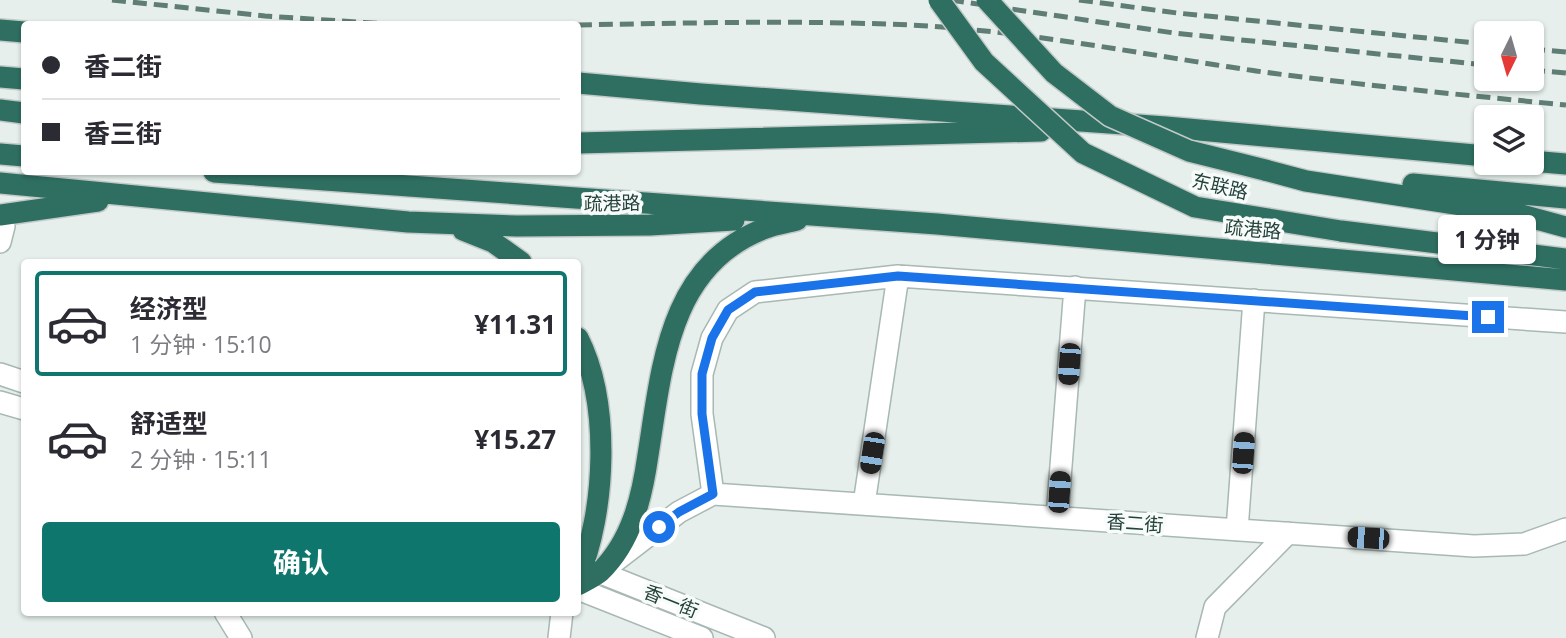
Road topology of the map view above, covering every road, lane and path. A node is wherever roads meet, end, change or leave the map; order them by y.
1 (939, 0) edge
2 (987, 0) edge
3 (0, 30) edge
4 (21, 32) edge
5 (0, 77) edge
6 (21, 79) edge
7 (581, 83) edge
8 (701, 94) junction
9 (581, 97) edge
10 (0, 110) edge
11 (21, 113) edge
12 (1166, 127) junction
13 (581, 143) edge
14 (0, 153) edge
15 (1474, 155) edge
16 (21, 156) edge
17 (1544, 161) edge
18 (1566, 164) edge
19 (1265, 170) junction
20 (273, 175) edge
21 (0, 183) edge
22 (134, 196) junction
23 (1566, 198) edge
24 (816, 215) junction
25 (449, 224) junction
26 (1566, 227) edge
27 (1, 228) edge
28 (517, 259) edge
29 (1566, 259) edge
30 (898, 276) junction
31 (1566, 280) edge
32 (1075, 287) junction
33 (1254, 300) junction
34 (1566, 322) edge
35 (581, 348) edge
36 (0, 374) edge
37 (21, 381) edge
38 (0, 402) edge
39 (21, 408) edge
40 (713, 494) junction
41 (864, 504) junction
42 (1057, 517) junction
43 (1566, 529) edge
44 (1237, 530) junction
45 (1288, 533) junction
46 (582, 576) edge
47 (227, 616) edge
48 (562, 616) edge
49 (241, 638) edge
50 (559, 638) edge
51 (702, 638) edge
52 (764, 638) edge
53 (1206, 638) edge

1 - 29 highway, 东联路, bridge
2 - 19 highway, 东联路, bridge
3 - 4 highway
5 - 6 highway
7 - 8 highway
8 - 9 highway
8 - 12 highway
10 - 11 highway
12 - 13 highway
12 - 15 highway
14 - 16 highway
17 - 18 highway
19 - 23 highway
19 - 26 highway, 东联路
20 - 24 highway
21 - 22 highway
22 - 25 highway, 疏港路
22 - 27 highway
24 - 25 highway, 疏港路
24 - 31 highway, 疏港路
24 - 46 highway
25 - 28 highway
30 - 32 street
30 - 40 street
30 - 41 street
32 - 33 street
32 - 42 street
33 - 34 street
33 - 44 street
35 - 46 highway
36 - 37 street
38 - 39 street
40 - 41 street, 香二街
40 - 46 street
41 - 42 street, 香二街
42 - 44 street, 香二街
43 - 45 street, 香二街
44 - 45 street, 香二街
45 - 53 street
46 - 51 street, 香一街
46 - 52 street, 香一街
47 - 49 street
48 - 50 street

